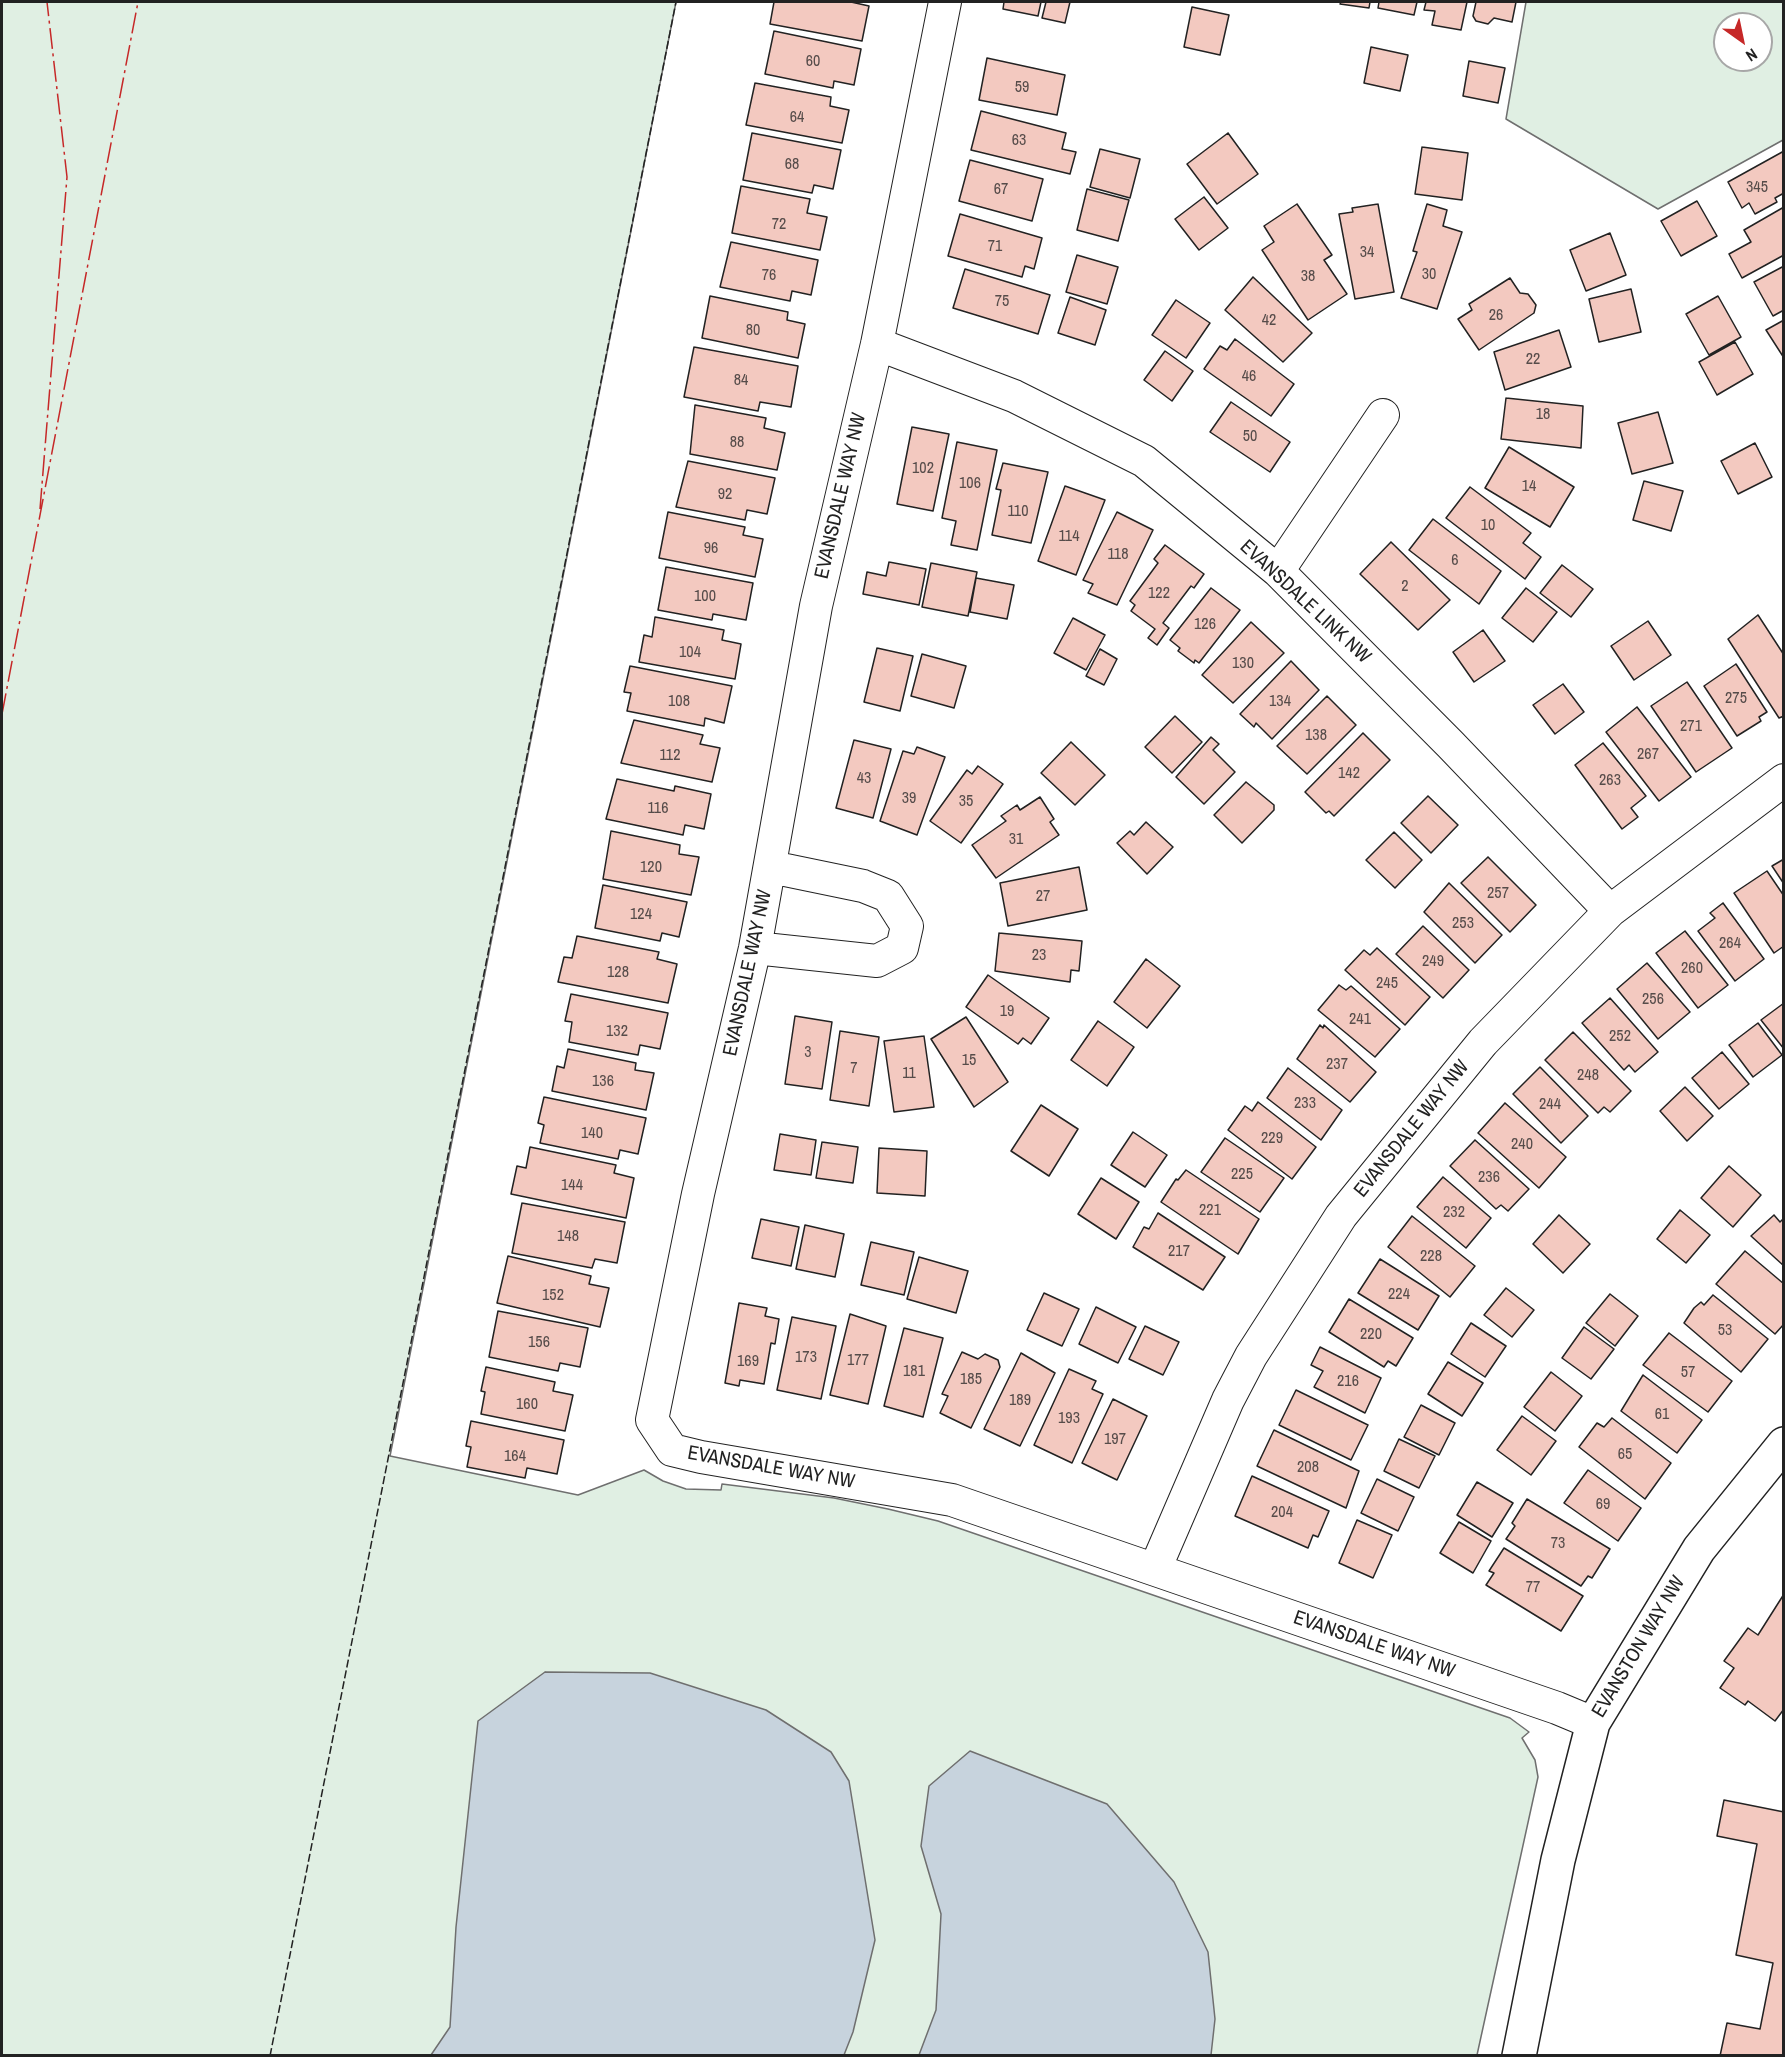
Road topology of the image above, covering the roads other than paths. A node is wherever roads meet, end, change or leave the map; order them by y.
1 (945, 2) edge
2 (877, 345) junction
3 (1383, 415) dead end
4 (1278, 571) junction
5 (1784, 780) edge
6 (771, 867) junction
7 (1610, 911) junction
8 (755, 948) junction
9 (1784, 1444) edge
10 (1155, 1569) junction
11 (1593, 1723) junction
12 (1519, 2055) edge

1 - 2 street, EVANSDALE WAY NW
2 - 4 street, EVANSDALE LINK NW
2 - 6 street, EVANSDALE WAY NW
3 - 4 street
4 - 7 street, EVANSDALE LINK NW
5 - 7 street, EVANSDALE WAY NW
6 - 8 street, EVANSDALE WAY NW
6 - 8 street
7 - 10 street, EVANSDALE WAY NW
8 - 10 street, EVANSDALE WAY NW
9 - 11 street, EVANSTON WAY NW
10 - 11 street, EVANSDALE WAY NW
11 - 12 street, EVANSTON WAY NW

